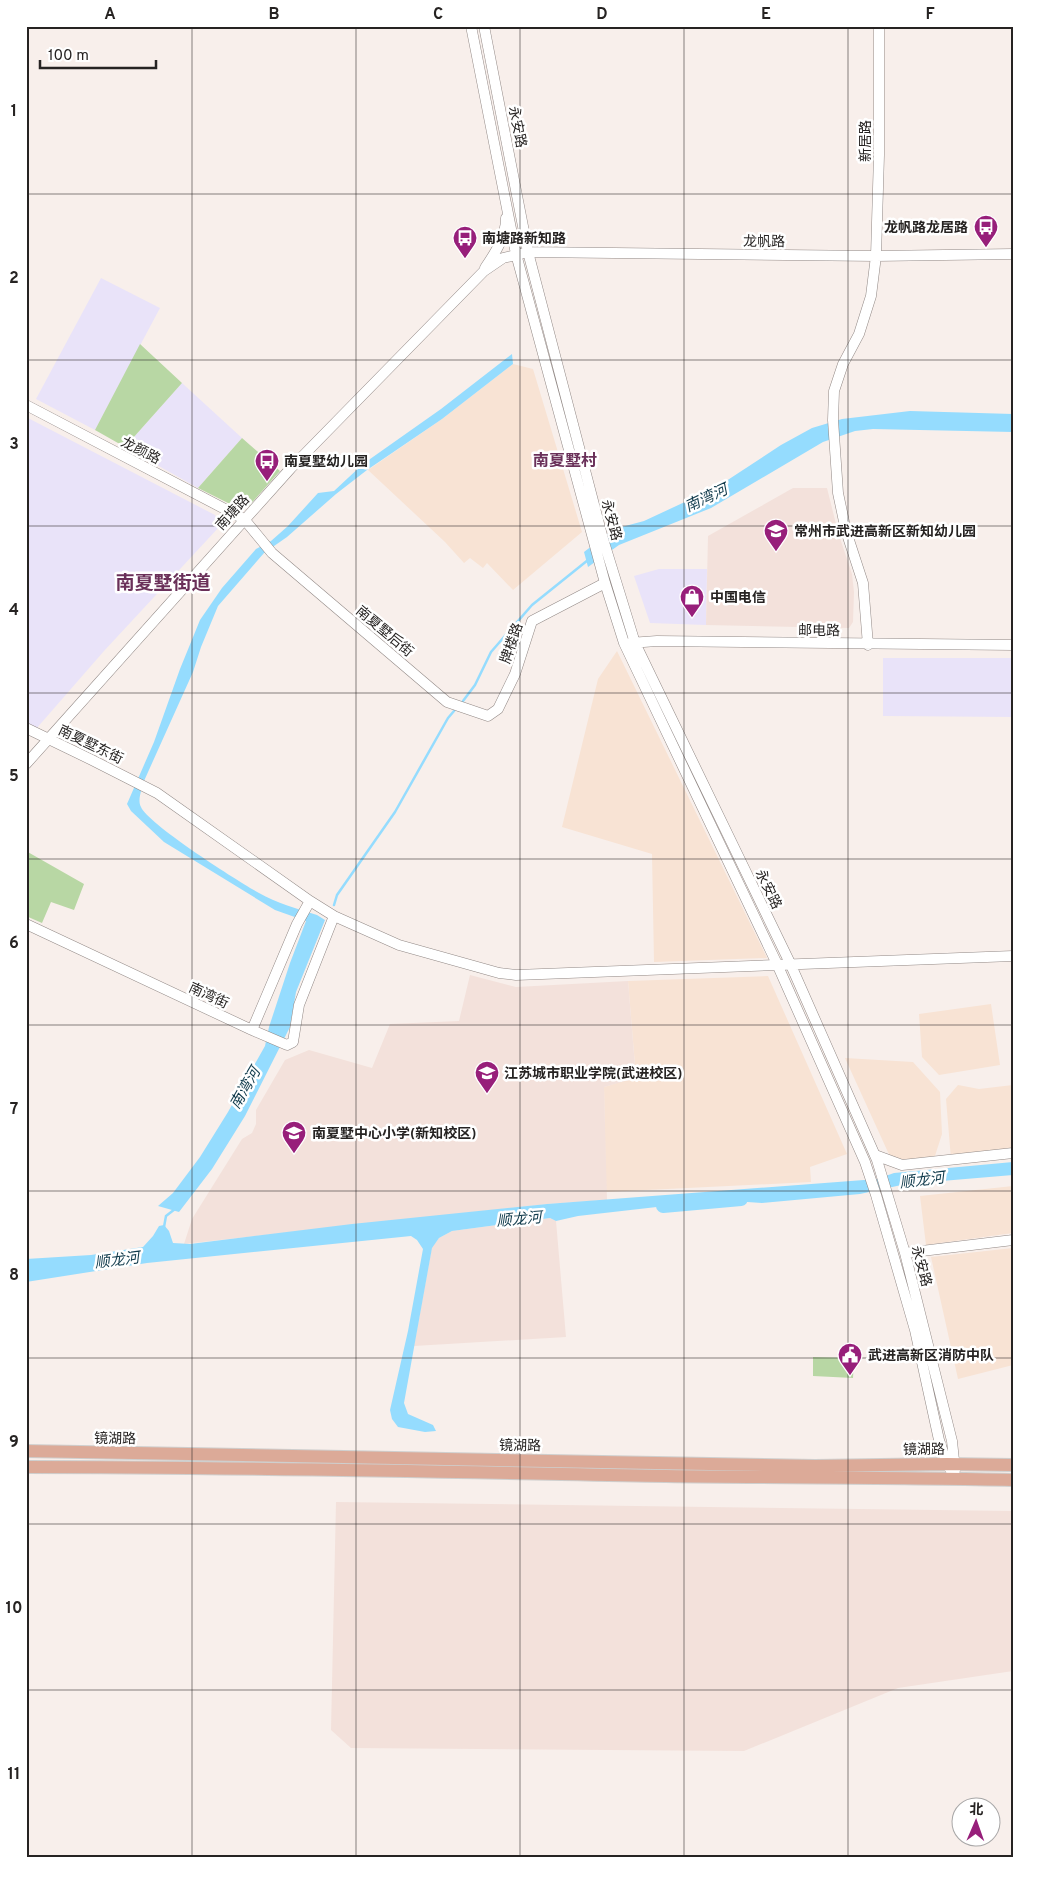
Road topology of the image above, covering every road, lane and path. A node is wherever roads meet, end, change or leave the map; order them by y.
1 (471, 26) edge
2 (484, 26) edge
3 (879, 26) edge
4 (505, 199) junction
5 (528, 252) junction
6 (516, 254) junction
7 (1013, 254) edge
8 (876, 256) junction
9 (484, 271) junction
10 (26, 405) edge
11 (244, 519) junction
12 (599, 542) junction
13 (606, 567) junction
14 (605, 583) junction
15 (624, 643) junction
16 (635, 643) junction
17 (868, 645) junction
18 (1013, 645) edge
19 (488, 716) joint
20 (26, 728) edge
21 (49, 738) junction
22 (26, 764) edge
23 (308, 904) junction
24 (334, 916) junction
25 (26, 924) edge
26 (1013, 956) edge
27 (790, 963) junction
28 (777, 964) junction
29 (252, 1030) junction
30 (1013, 1153) edge
31 (876, 1158) junction
32 (1013, 1240) edge
33 (905, 1253) junction
34 (26, 1451) edge
35 (951, 1464) junction
36 (1013, 1465) edge
37 (26, 1467) edge
38 (956, 1479) junction
39 (1013, 1480) edge

1 - 4 street, 永安路
2 - 5 street, 永安路
3 - 8 street, 新居路
4 - 6 street, 永安路
4 - 9 street
5 - 6 street, 龙帆路
5 - 8 street, 龙帆路
5 - 12 street, 永安路
6 - 9 street, 南塘路
6 - 12 street, 永安路
7 - 8 street, 龙帆路
8 - 17 street, 新居路
9 - 11 street, 南塘路
10 - 11 street, 龙颜路
11 - 19 street, 南夏墅后街
11 - 21 street, 南塘路
12 - 13 street, 永安路
13 - 14 street, 永安路
13 - 16 street, 永安路
14 - 15 street, 永安路
14 - 19 street, 牌楼路
15 - 16 street, 邮电路
15 - 28 street, 永安路
16 - 17 street, 邮电路
16 - 27 street, 永安路
17 - 18 street, 邮电路
20 - 21 street, 南夏墅东街
21 - 22 street, 南塘路
21 - 23 street, 南夏墅东街
23 - 24 street, 南夏墅东街
23 - 29 street
24 - 28 street, 南夏墅东街
24 - 29 street, 南湾街
25 - 29 street, 南湾街
26 - 27 street, 南夏墅东街
27 - 28 street, 南夏墅东街
27 - 31 street, 永安路
28 - 35 street, 永安路
30 - 31 street
31 - 33 street, 永安路
32 - 33 street
33 - 35 street, 永安路
34 - 35 main road, 镜湖路
35 - 36 main road, 镜湖路
35 - 38 street, 永安路
37 - 38 main road, 镜湖路
38 - 39 main road, 镜湖路

